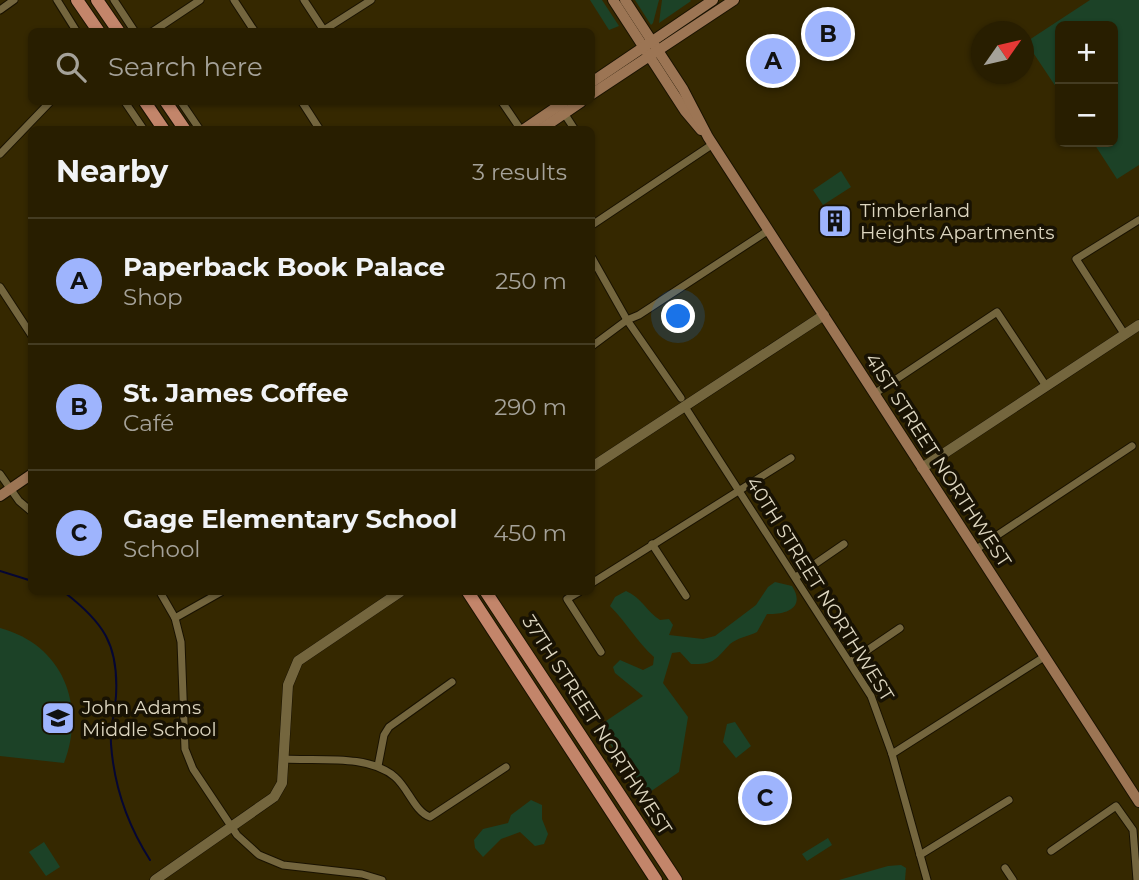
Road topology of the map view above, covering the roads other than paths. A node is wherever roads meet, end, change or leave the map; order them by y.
1 (14, 0) edge
2 (57, 0) edge
3 (77, 0) edge
4 (97, 0) edge
5 (114, 0) edge
6 (200, 0) edge
7 (234, 0) edge
8 (304, 0) edge
9 (371, 0) edge
10 (613, 0) edge
11 (625, 0) edge
12 (713, 0) edge
13 (734, 0) edge
14 (0, 10) edge
15 (74, 28) edge
16 (96, 28) edge
17 (116, 28) edge
18 (132, 28) edge
19 (158, 28) edge
20 (252, 28) edge
21 (323, 28) edge
22 (329, 28) edge
23 (650, 49) junction
24 (595, 80) edge
25 (595, 92) edge
26 (47, 105) edge
27 (127, 105) edge
28 (147, 105) edge
29 (168, 105) edge
30 (183, 105) edge
31 (304, 105) edge
32 (504, 105) edge
33 (562, 107) edge
34 (141, 126) edge
35 (161, 126) edge
36 (182, 126) edge
37 (197, 126) edge
38 (317, 126) edge
39 (519, 126) edge
40 (529, 126) edge
41 (544, 126) edge
42 (573, 126) edge
43 (710, 140) junction
44 (0, 154) edge
45 (1139, 220) edge
46 (595, 223) edge
47 (769, 230) junction
48 (595, 263) edge
49 (0, 288) edge
50 (824, 316) junction
51 (627, 320) junction
52 (1139, 326) edge
53 (28, 330) edge
54 (1125, 335) junction
55 (595, 344) edge
56 (1046, 386) junction
57 (874, 394) junction
58 (683, 402) junction
59 (1132, 446) dead end
60 (791, 458) dead end
61 (595, 465) edge
62 (922, 468) junction
63 (0, 474) edge
64 (28, 477) edge
65 (740, 489) junction
66 (5, 492) edge
67 (28, 509) edge
68 (652, 544) junction
69 (844, 544) dead end
70 (975, 550) junction
71 (796, 576) junction
72 (595, 581) edge
73 (161, 595) edge
74 (215, 595) edge
75 (396, 595) edge
76 (470, 595) edge
77 (488, 595) edge
78 (573, 595) edge
79 (686, 596) dead end
80 (174, 618) junction
81 (900, 628) dead end
82 (601, 652) dead end
83 (1044, 657) junction
84 (850, 662) junction
85 (452, 682) dead end
86 (892, 754) junction
87 (285, 759) junction
88 (378, 765) junction
89 (506, 766) dead end
90 (1009, 800) dead end
91 (1139, 802) edge
92 (231, 827) junction
93 (1136, 828) edge
94 (1051, 851) dead end
95 (920, 855) junction
96 (1005, 868) dead end
97 (155, 880) edge
98 (382, 880) edge
99 (656, 880) edge
100 (676, 880) edge
101 (927, 880) edge
102 (1013, 880) edge
103 (1137, 880) edge

1 - 14 street
2 - 15 street
3 - 16 main road
4 - 17 main road
5 - 18 street
6 - 19 street
7 - 20 street
8 - 21 street
9 - 22 street
10 - 23 main road, 41ST STREET NORTHWEST
11 - 23 main road, 41ST STREET NORTHWEST
12 - 23 main road
13 - 23 main road
23 - 24 main road
23 - 25 main road
23 - 43 main road, 41ST STREET NORTHWEST
26 - 44 street
27 - 34 street
28 - 35 main road
29 - 36 main road
30 - 37 street
31 - 38 street
32 - 39 street
33 - 40 main road
33 - 41 main road
33 - 42 street
43 - 46 street
43 - 47 main road, 41ST STREET NORTHWEST
45 - 54 street
47 - 50 main road, 41ST STREET NORTHWEST
47 - 51 street
48 - 51 street, 40TH STREET NORTHWEST
49 - 53 street
50 - 57 main road, 41ST STREET NORTHWEST
50 - 58 street
51 - 55 street
51 - 58 street, 40TH STREET NORTHWEST
52 - 54 street
54 - 56 street
56 - 57 street
56 - 62 street
57 - 62 main road, 41ST STREET NORTHWEST
58 - 61 street
58 - 65 street, 40TH STREET NORTHWEST
59 - 70 street
60 - 65 street
62 - 70 main road, 41ST STREET NORTHWEST
63 - 66 street
64 - 66 main road
65 - 68 street
65 - 71 street, 40TH STREET NORTHWEST
66 - 67 street
68 - 72 street
68 - 79 street
69 - 71 street
70 - 83 main road, 41ST STREET NORTHWEST
71 - 84 street, 40TH STREET NORTHWEST
73 - 80 street
74 - 80 street
75 - 87 street
76 - 99 main road, 37TH STREET NORTHWEST
77 - 100 main road, 37TH STREET NORTHWEST
78 - 82 street
80 - 92 street
81 - 84 street
83 - 86 street
83 - 91 main road, 41ST STREET NORTHWEST
84 - 86 street, 40TH STREET NORTHWEST
85 - 88 street
86 - 95 street, 40TH STREET NORTHWEST
87 - 88 street
87 - 92 street
88 - 89 street
90 - 95 street
92 - 97 street
92 - 98 street
93 - 94 street
93 - 103 street
95 - 101 street, 40TH STREET NORTHWEST
96 - 102 street

